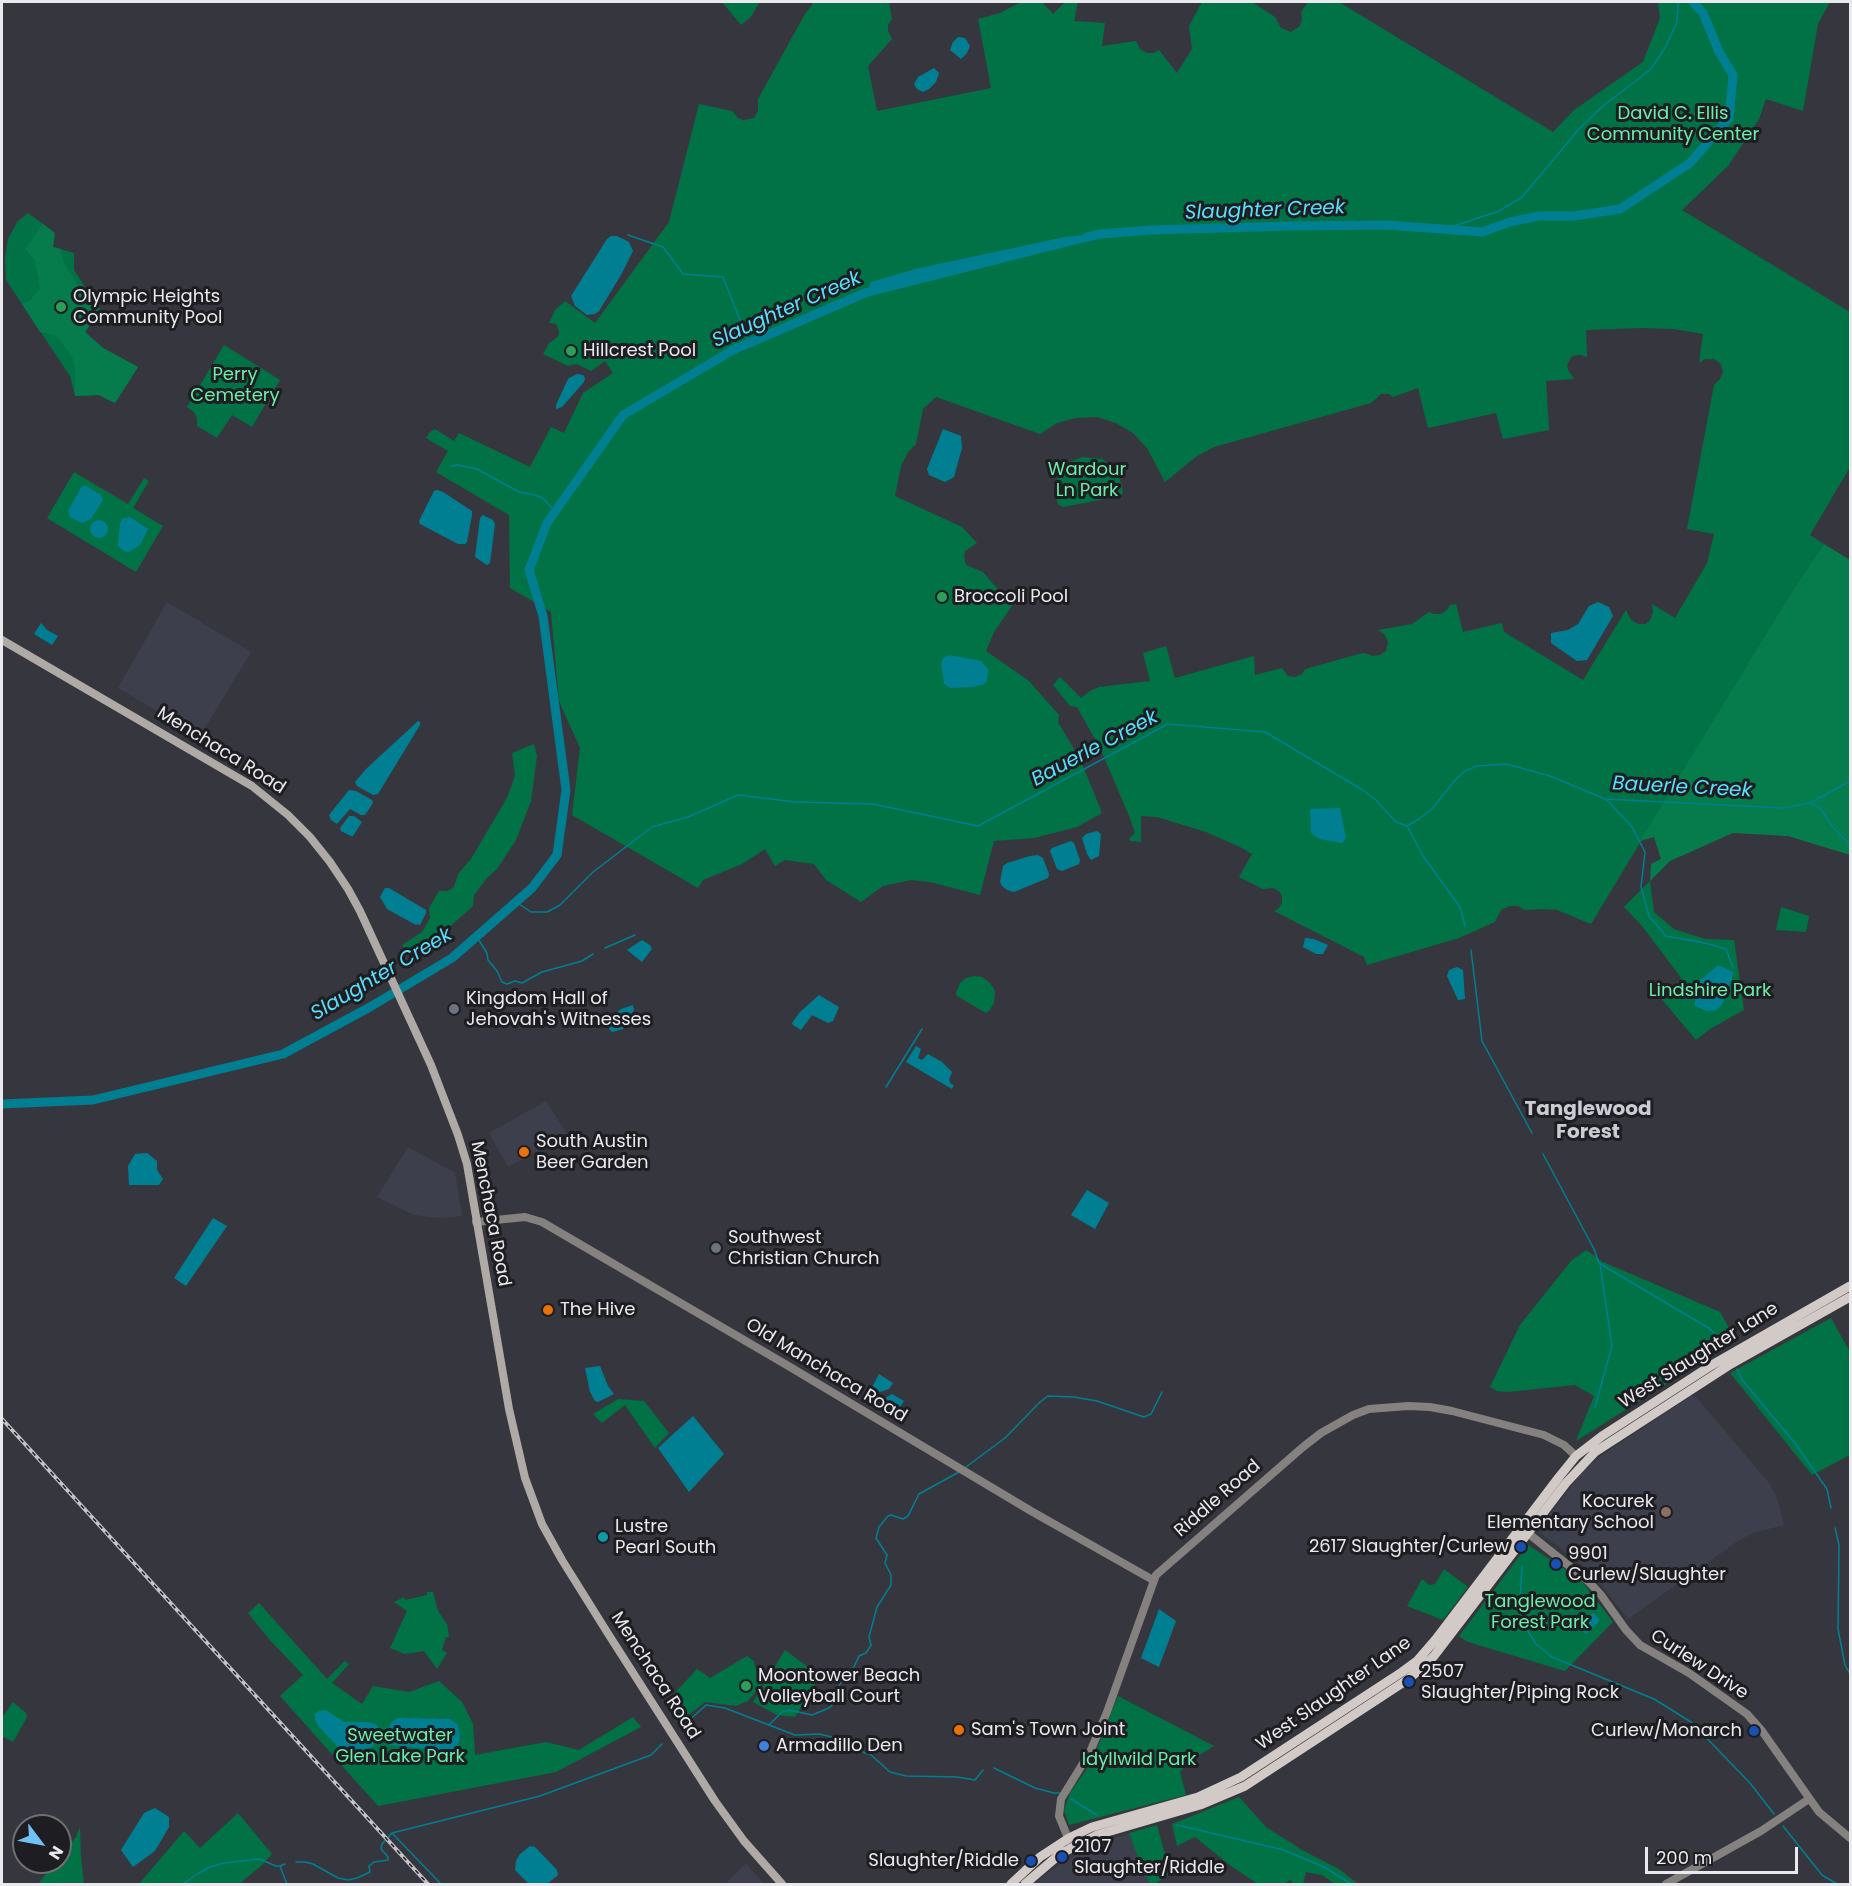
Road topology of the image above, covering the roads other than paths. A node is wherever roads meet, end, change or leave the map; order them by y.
1 (2, 640) edge
2 (476, 1222) junction
3 (1851, 1286) edge
4 (1851, 1297) edge
5 (1576, 1456) junction
6 (1524, 1531) junction
7 (1153, 1580) junction
8 (1809, 1799) junction
9 (1851, 1838) edge
10 (1070, 1843) junction
11 (782, 1884) edge
12 (1011, 1884) edge
13 (1025, 1884) edge
14 (1666, 1884) edge

1 - 2 main road, Menchaca Road
2 - 7 street, Old Manchaca Road
2 - 11 main road, Menchaca Road
3 - 5 main road, West Slaughter Lane
4 - 6 main road, West Slaughter Lane
5 - 6 main road, West Slaughter Lane
5 - 7 street, Riddle Road
6 - 8 street, Curlew Drive
6 - 10 main road, West Slaughter Lane
7 - 10 street, Riddle Road
8 - 9 street, Curlew Drive
8 - 14 street
10 - 12 main road, West Slaughter Lane
10 - 13 main road, West Slaughter Lane

